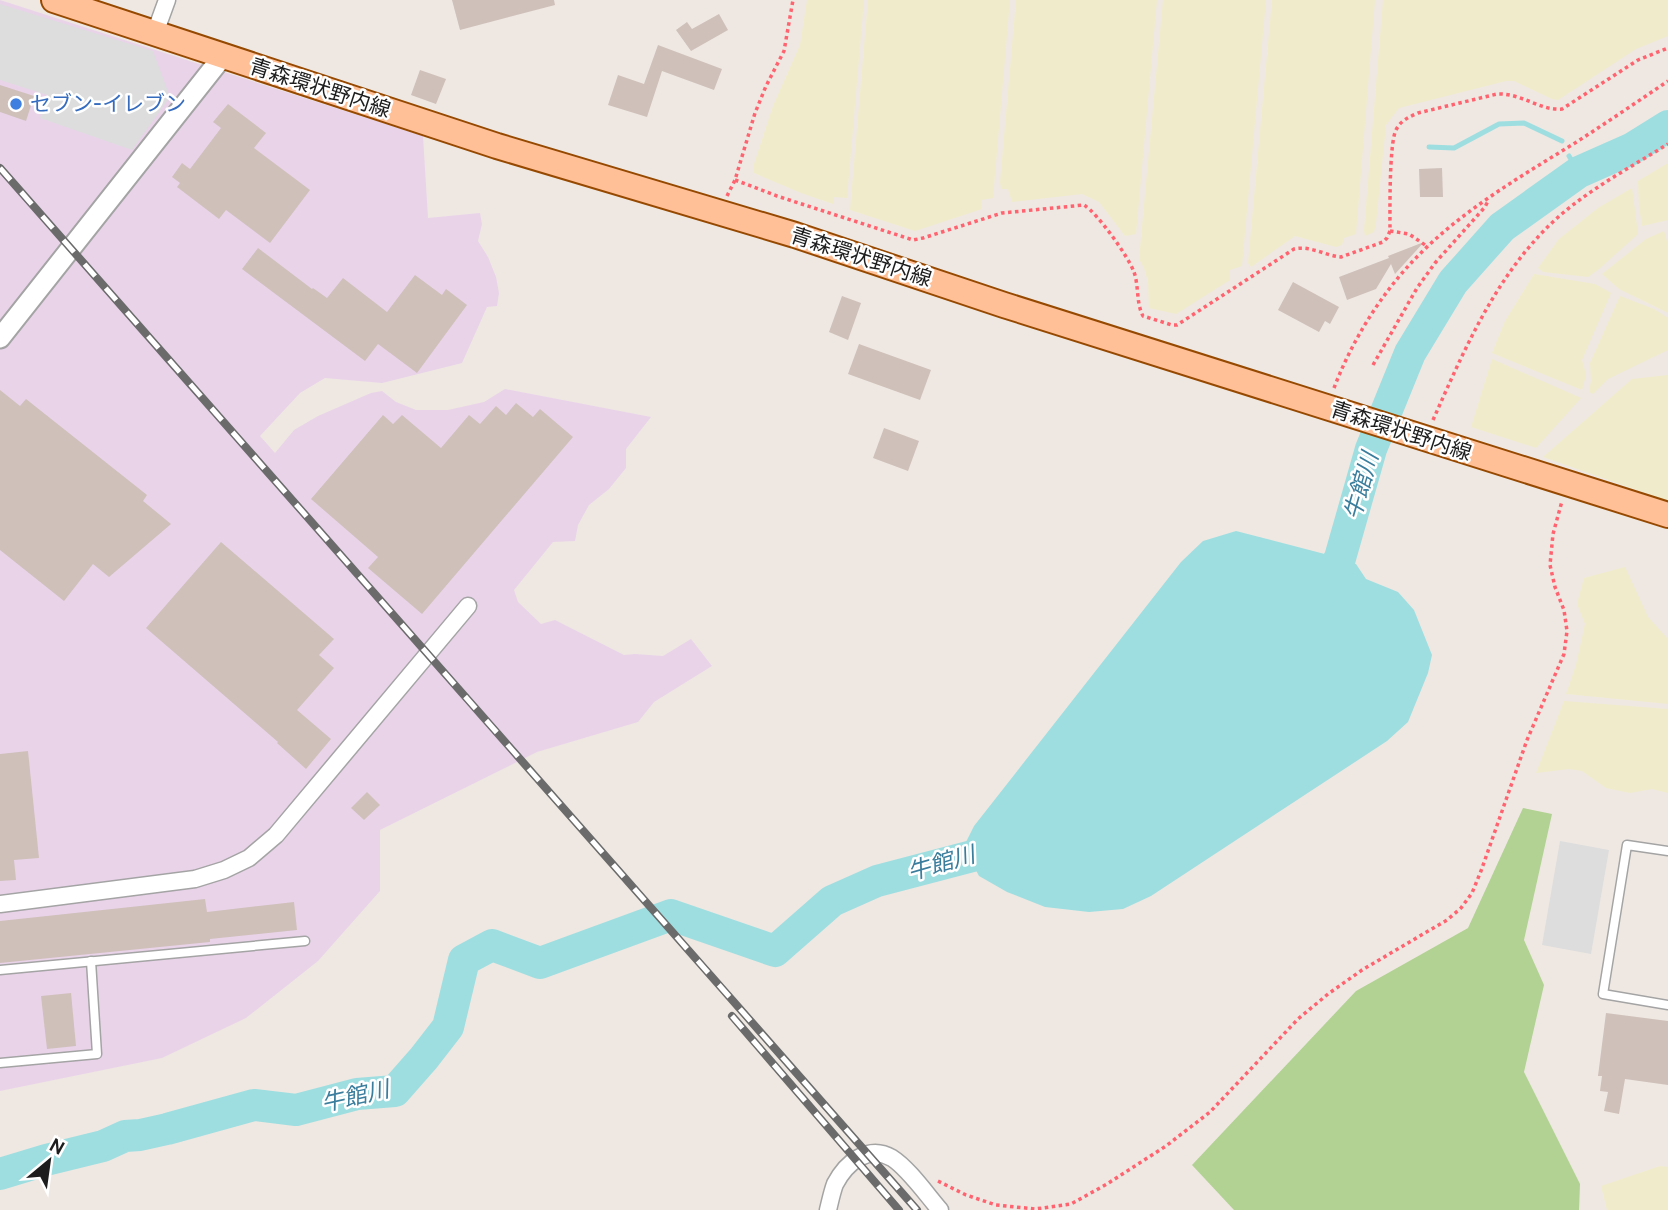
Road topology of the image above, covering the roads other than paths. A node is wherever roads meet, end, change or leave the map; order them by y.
1 (54, 0) edge
2 (167, 0) edge
3 (92, 8) edge
4 (155, 33) junction
5 (223, 56) junction
6 (0, 338) edge
7 (1668, 515) edge
8 (468, 606) dead end
9 (1668, 851) edge
10 (0, 904) edge
11 (305, 941) dead end
12 (90, 961) junction
13 (0, 970) edge
14 (1668, 1005) edge
15 (0, 1063) edge
16 (828, 1210) edge
17 (940, 1210) edge

1 - 3 main road, 青森環状野内線
2 - 4 street
3 - 4 main road, 青森環状野内線
4 - 5 main road, 青森環状野内線
5 - 6 street
5 - 7 main road, 青森環状野内線
8 - 10 street
9 - 14 lane
11 - 12 lane
12 - 13 lane
12 - 15 lane
16 - 17 street

